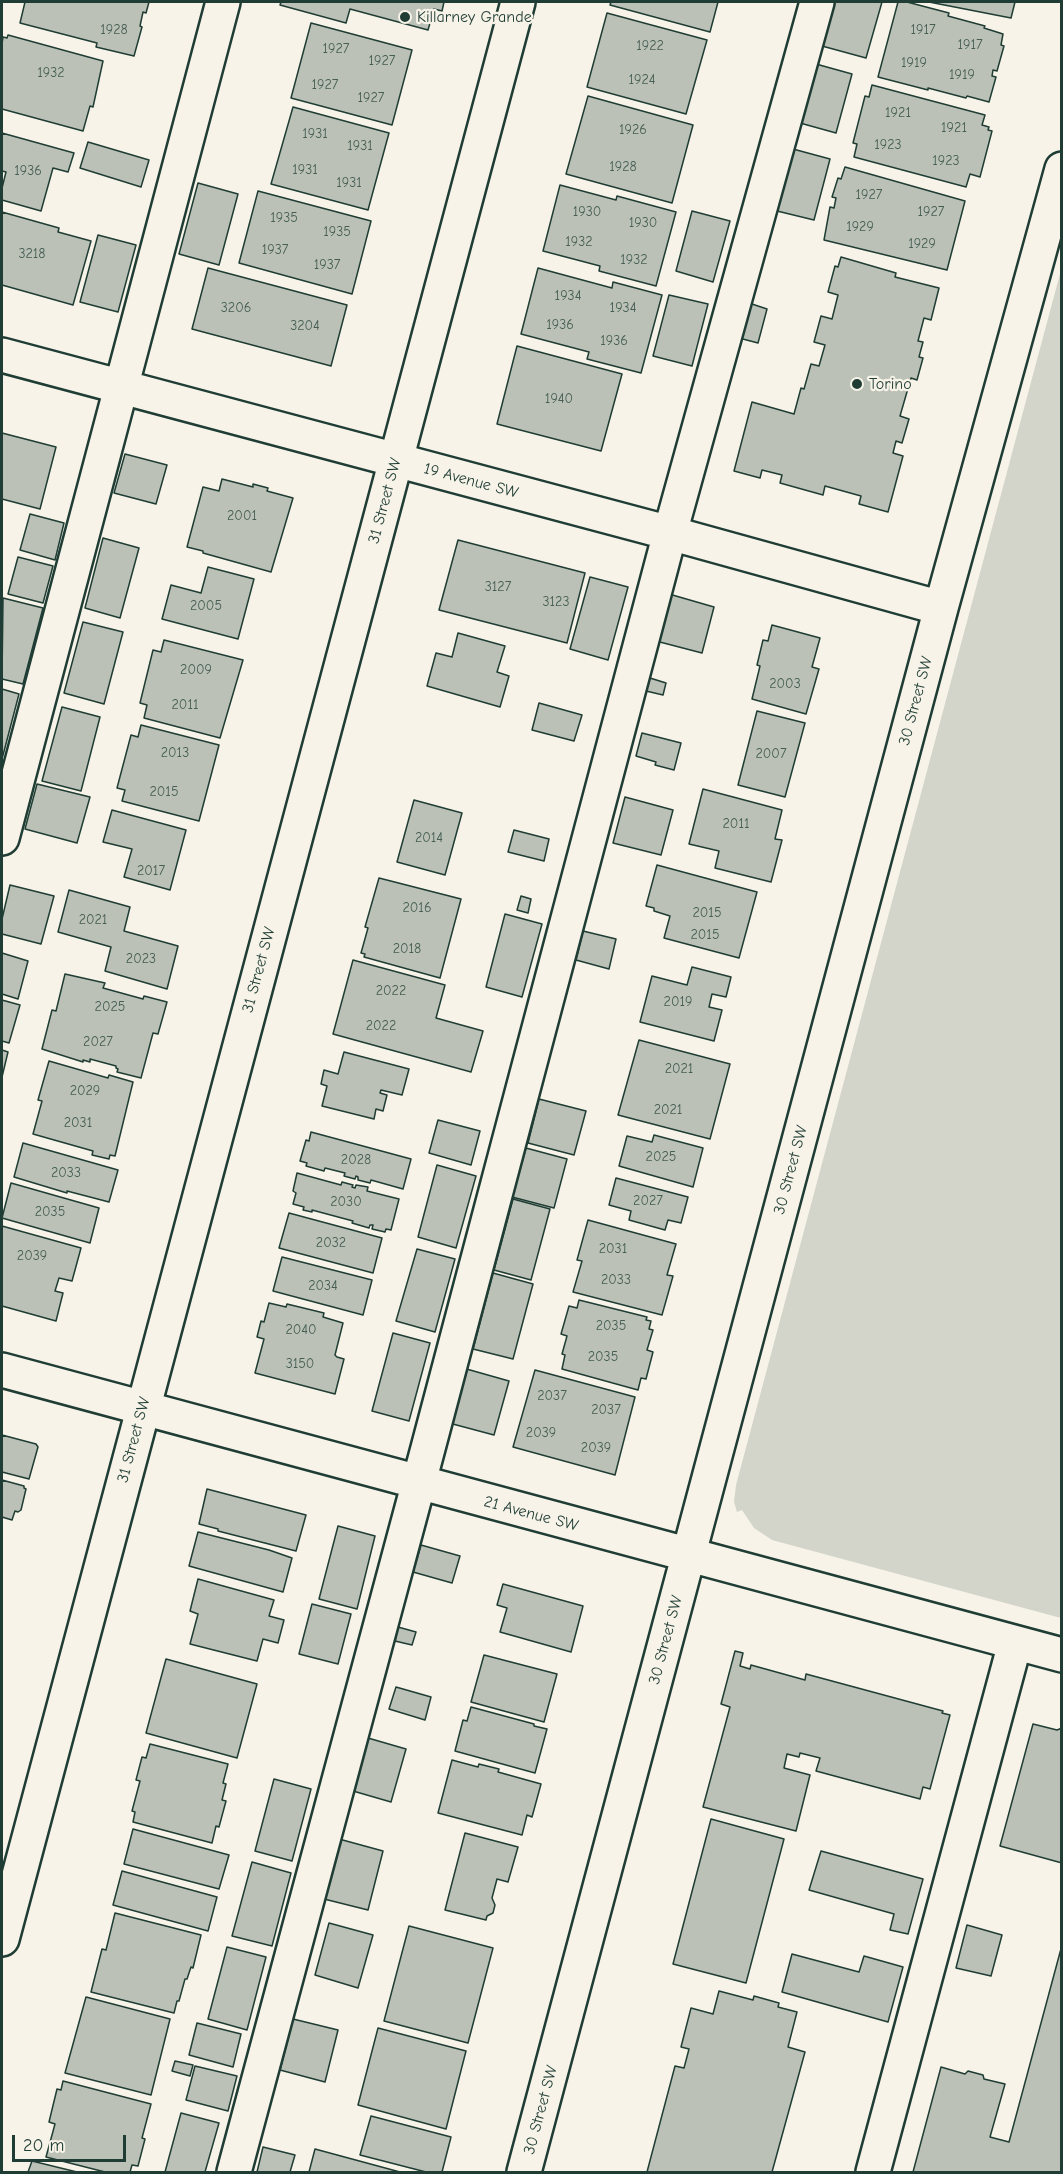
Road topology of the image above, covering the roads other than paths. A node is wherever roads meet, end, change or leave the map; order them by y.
1 (223, 2) edge
2 (518, 2) edge
3 (817, 2) edge
4 (1062, 169) edge
5 (2, 355) edge
6 (121, 387) junction
7 (395, 461) junction
8 (670, 533) junction
9 (941, 608) junction
10 (2, 838) edge
11 (2, 1370) edge
12 (143, 1408) junction
13 (419, 1484) junction
14 (688, 1555) junction
15 (1015, 1643) junction
16 (1062, 1655) edge
17 (2, 1940) edge
18 (234, 2172) edge
19 (525, 2172) edge
20 (873, 2172) edge

1 - 6 street
2 - 7 street, 31 Street SW
3 - 8 street
4 - 9 street, 30 Street SW
5 - 6 street, 19 Avenue SW
6 - 7 street, 19 Avenue SW
6 - 10 street
7 - 8 street, 19 Avenue SW
7 - 12 street, 31 Street SW
8 - 9 street, 19 Avenue SW
8 - 13 street
9 - 14 street, 30 Street SW
11 - 12 street, 21 Avenue SW
12 - 13 street, 21 Avenue SW
12 - 17 street, 31 Street SW
13 - 14 street, 21 Avenue SW
13 - 18 street
14 - 15 street, 21 Avenue SW
14 - 19 street, 30 Street SW
15 - 16 street, 21 Avenue SW
15 - 20 street

